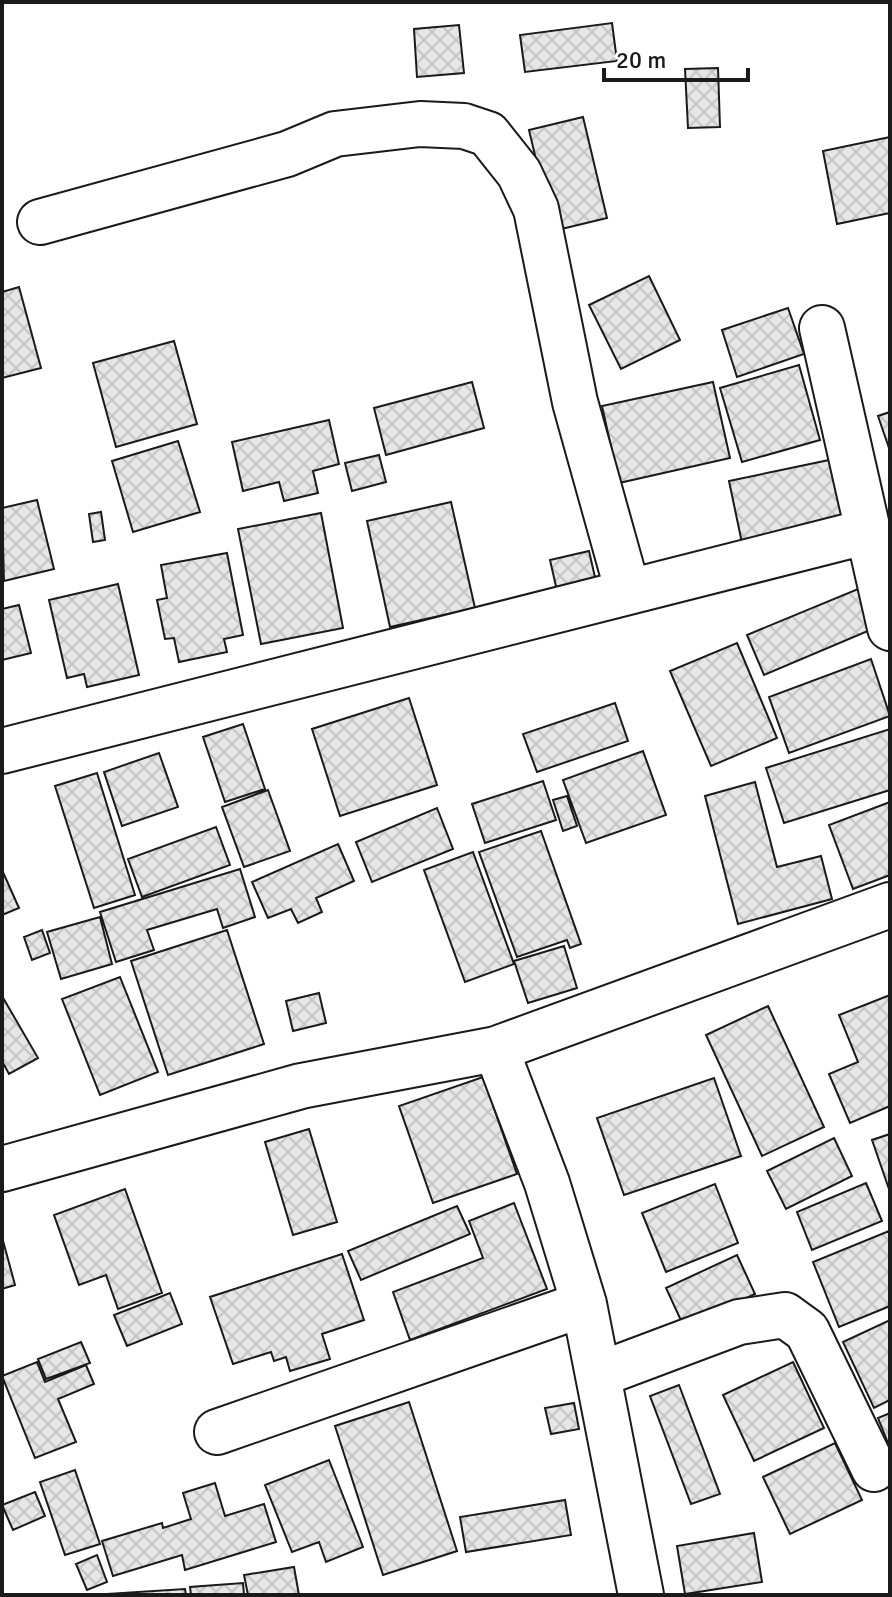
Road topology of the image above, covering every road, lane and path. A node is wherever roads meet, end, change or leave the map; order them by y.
1 (40, 222) dead end
2 (822, 328) dead end
3 (869, 531) junction
4 (628, 592) junction
5 (890, 628) edge
6 (2, 751) edge
7 (890, 905) edge
8 (496, 1049) junction
9 (2, 1169) edge
10 (584, 1304) junction
11 (598, 1375) junction
12 (217, 1432) dead end
13 (874, 1469) dead end
14 (641, 1595) edge

1 - 4 street
2 - 3 street
3 - 4 street
3 - 5 street
4 - 6 street
7 - 8 street
8 - 9 street
8 - 10 street
10 - 11 street
10 - 12 street
11 - 13 street
11 - 14 street

